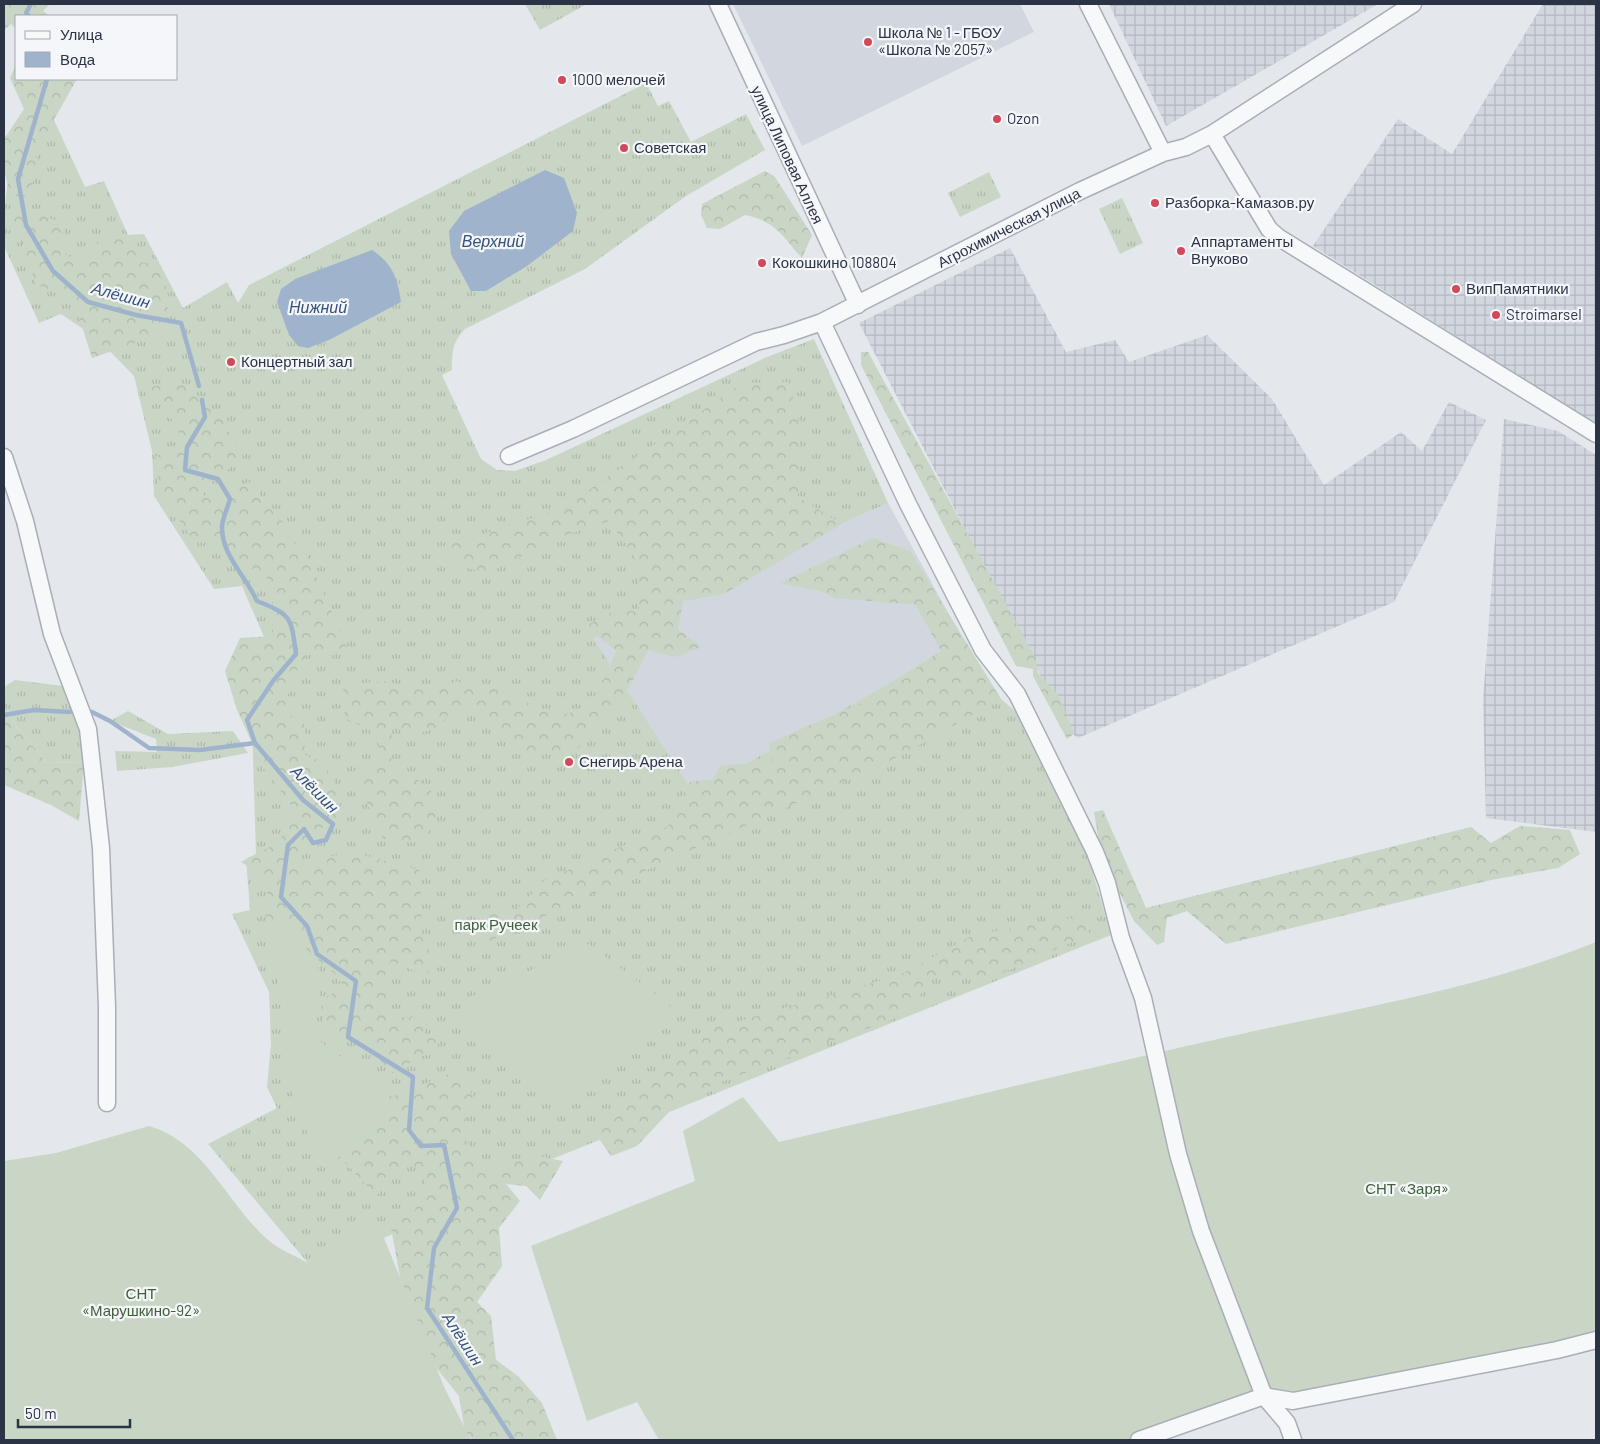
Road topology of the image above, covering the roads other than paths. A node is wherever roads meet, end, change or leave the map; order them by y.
1 (718, 4) edge
2 (1088, 4) edge
3 (1413, 4) edge
4 (1212, 134) junction
5 (1163, 153) junction
6 (858, 305) junction
7 (822, 322) junction
8 (1596, 434) edge
9 (509, 456) dead end
10 (4, 457) edge
11 (107, 1103) dead end
12 (1596, 1340) edge
13 (1264, 1396) junction
14 (1139, 1440) edge
15 (1293, 1440) edge

1 - 6 street, улица Липовая Аллея
2 - 5 street
3 - 4 street, Агрохимическая улица
4 - 5 street, Агрохимическая улица
4 - 8 street
5 - 6 street, Агрохимическая улица
6 - 7 street, Агрохимическая улица
7 - 9 street, Агрохимическая улица
7 - 13 street
10 - 11 street
12 - 13 street
13 - 14 street
13 - 15 street

